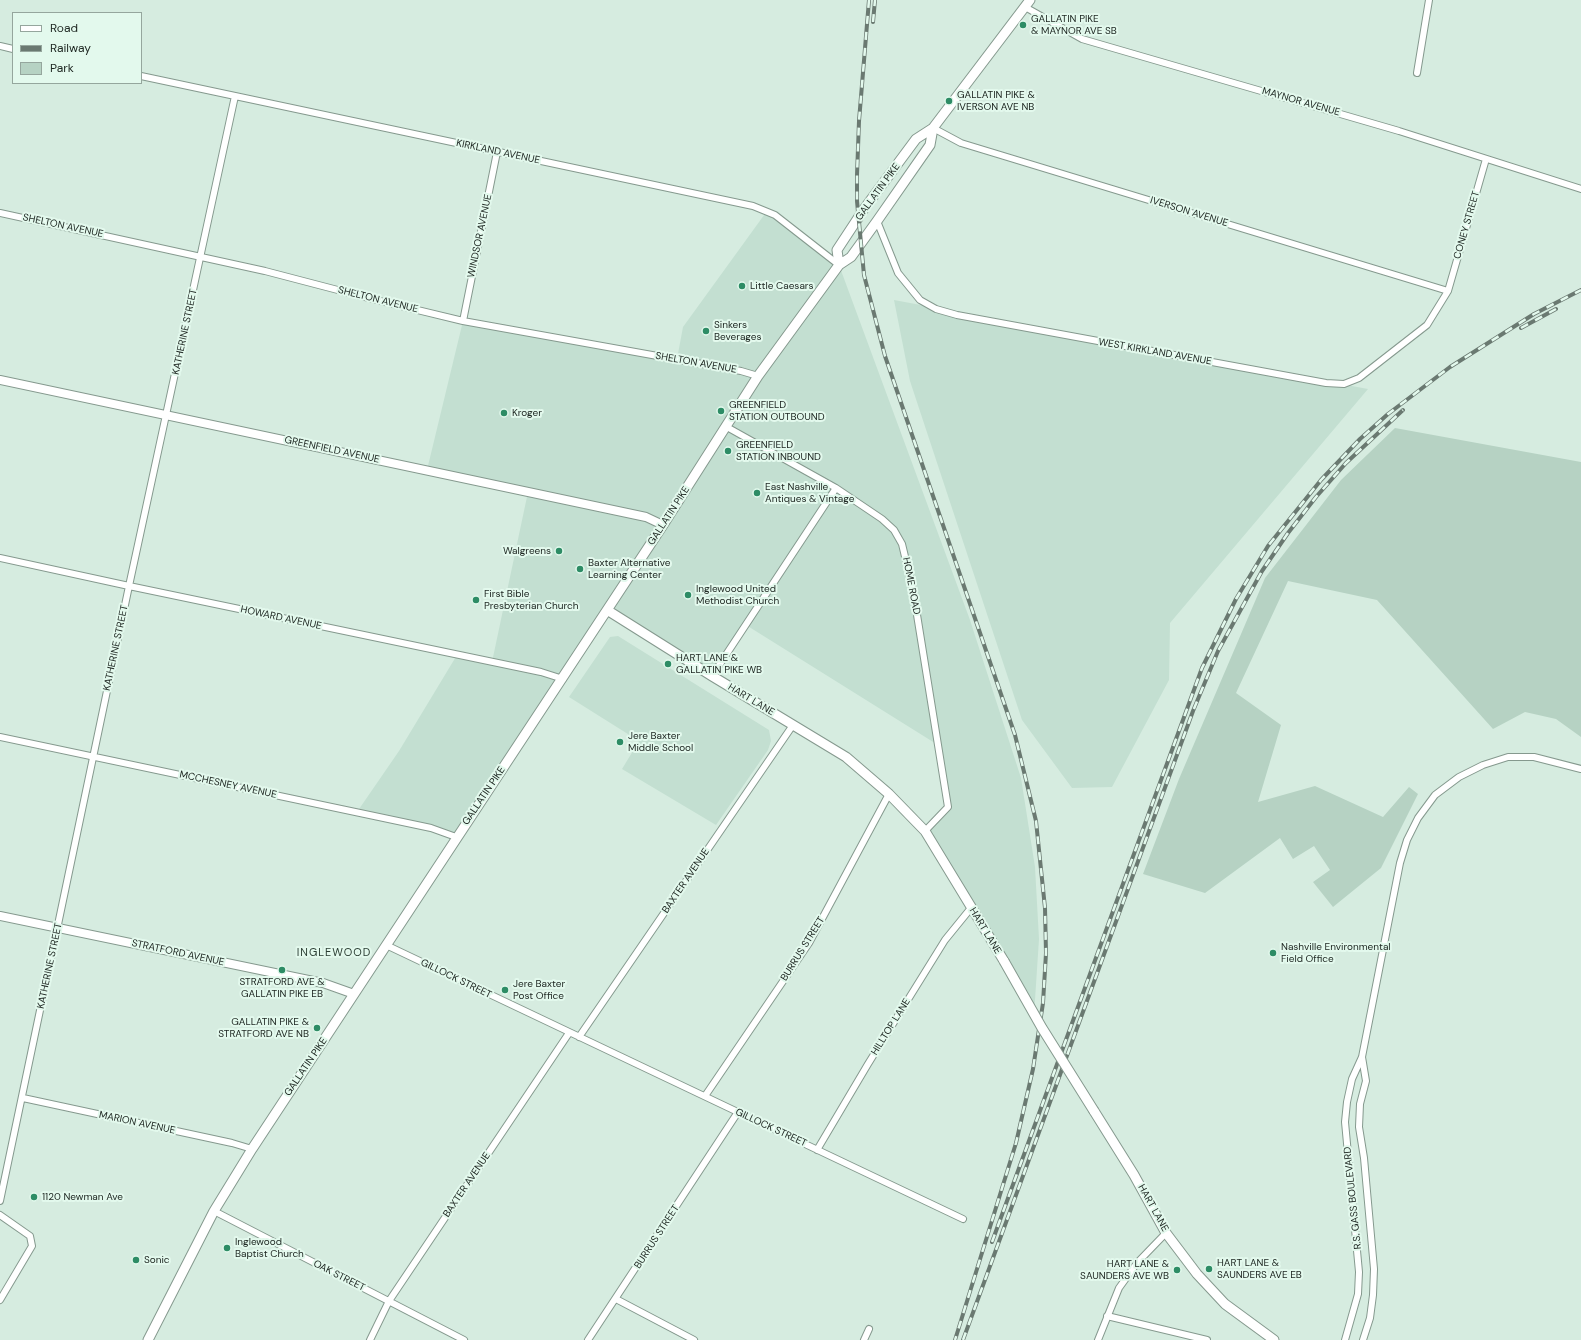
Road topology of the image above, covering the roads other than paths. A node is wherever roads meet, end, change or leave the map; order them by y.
1 (1429, 0) edge
2 (1027, 3) edge
3 (0, 46) edge
4 (12, 49) edge
5 (1417, 73) dead end
6 (142, 76) edge
7 (235, 96) junction
8 (933, 128) junction
9 (497, 152) junction
10 (1486, 158) junction
11 (1581, 189) edge
12 (0, 213) edge
13 (877, 221) junction
14 (201, 256) junction
15 (839, 265) junction
16 (1448, 291) junction
17 (463, 321) junction
18 (758, 376) junction
19 (0, 380) edge
20 (166, 415) junction
21 (725, 426) junction
22 (836, 488) junction
23 (663, 525) junction
24 (0, 558) edge
25 (129, 586) junction
26 (607, 610) junction
27 (712, 676) junction
28 (562, 679) junction
29 (793, 725) junction
30 (0, 737) edge
31 (94, 757) junction
32 (1581, 769) edge
33 (889, 794) junction
34 (925, 831) junction
35 (456, 837) junction
36 (971, 908) junction
37 (0, 916) edge
38 (58, 927) junction
39 (386, 945) junction
40 (354, 994) junction
41 (569, 1033) junction
42 (579, 1037) junction
43 (1362, 1057) junction
44 (705, 1096) junction
45 (22, 1098) junction
46 (738, 1112) junction
47 (252, 1149) junction
48 (818, 1150) junction
49 (0, 1201) edge
50 (214, 1211) junction
51 (0, 1215) edge
52 (963, 1219) dead end
53 (1166, 1233) junction
54 (0, 1300) edge
55 (616, 1300) junction
56 (389, 1301) junction
57 (1107, 1316) junction
58 (869, 1329) dead end
59 (148, 1340) edge
60 (370, 1340) edge
61 (464, 1340) edge
62 (588, 1340) edge
63 (694, 1340) edge
64 (864, 1340) edge
65 (1098, 1340) edge
66 (1207, 1340) edge
67 (1274, 1340) edge
68 (1345, 1340) edge
69 (1363, 1340) edge

1 - 5 street
2 - 8 main road, GALLATIN PIKE
2 - 10 street, MAYNOR AVENUE
3 - 4 street
6 - 7 street, KIRKLAND AVENUE
7 - 9 street, KIRKLAND AVENUE
7 - 14 street, KATHERINE STREET
8 - 13 main road, GALLATIN PIKE
8 - 15 main road, GALLATIN PIKE
8 - 16 street, IVERSON AVENUE
9 - 15 street, KIRKLAND AVENUE
9 - 17 street, WINDSOR AVENUE
10 - 11 street, MAYNOR AVENUE
10 - 16 street, CONEY STREET
12 - 14 street, SHELTON AVENUE
13 - 15 main road, GALLATIN PIKE
13 - 16 street, WEST KIRKLAND AVENUE
14 - 17 street, SHELTON AVENUE
14 - 20 street, KATHERINE STREET
15 - 18 main road, GALLATIN PIKE
17 - 18 street, SHELTON AVENUE
18 - 21 main road, GALLATIN PIKE
19 - 20 street, GREENFIELD AVENUE
20 - 23 street, GREENFIELD AVENUE
20 - 25 street, KATHERINE STREET
21 - 22 street, HOME ROAD
21 - 23 main road, GALLATIN PIKE
22 - 27 street
22 - 34 street, HOME ROAD
23 - 26 main road, GALLATIN PIKE
24 - 25 street, HOWARD AVENUE
25 - 28 street, HOWARD AVENUE
25 - 31 street, KATHERINE STREET
26 - 27 main road, HART LANE
26 - 28 main road, GALLATIN PIKE
27 - 29 main road, HART LANE
28 - 35 main road, GALLATIN PIKE
29 - 33 main road, HART LANE
29 - 42 street, BAXTER AVENUE
30 - 31 street, MCCHESNEY AVENUE
31 - 35 street, MCCHESNEY AVENUE
31 - 38 street, KATHERINE STREET
32 - 43 street, R.S. GASS BOULEVARD
33 - 34 main road, HART LANE
33 - 44 street, BURRUS STREET
34 - 36 main road, HART LANE
35 - 39 main road, GALLATIN PIKE
36 - 48 street, HILLTOP LANE
36 - 53 main road, HART LANE, bridge
37 - 38 street, STRATFORD AVENUE
38 - 40 street, STRATFORD AVENUE
38 - 45 street, KATHERINE STREET
39 - 40 main road, GALLATIN PIKE
39 - 41 street, GILLOCK STREET
40 - 47 main road, GALLATIN PIKE
41 - 42 street, GILLOCK STREET
41 - 56 street, BAXTER AVENUE
42 - 44 street, GILLOCK STREET
43 - 68 street, R.S. GASS BOULEVARD
43 - 69 street, R.S. GASS BOULEVARD
44 - 46 street, GILLOCK STREET
45 - 47 street, MARION AVENUE
45 - 49 street, KATHERINE STREET
46 - 48 street, GILLOCK STREET
46 - 55 street, BURRUS STREET
47 - 50 main road, GALLATIN PIKE
48 - 52 street, GILLOCK STREET
50 - 56 street, OAK STREET
50 - 59 main road, GALLATIN PIKE
51 - 54 street
53 - 57 street
53 - 67 main road, HART LANE
55 - 62 street, BURRUS STREET
55 - 63 street
56 - 60 street, BAXTER AVENUE
56 - 61 street, OAK STREET
57 - 65 street
57 - 66 street
58 - 64 street

